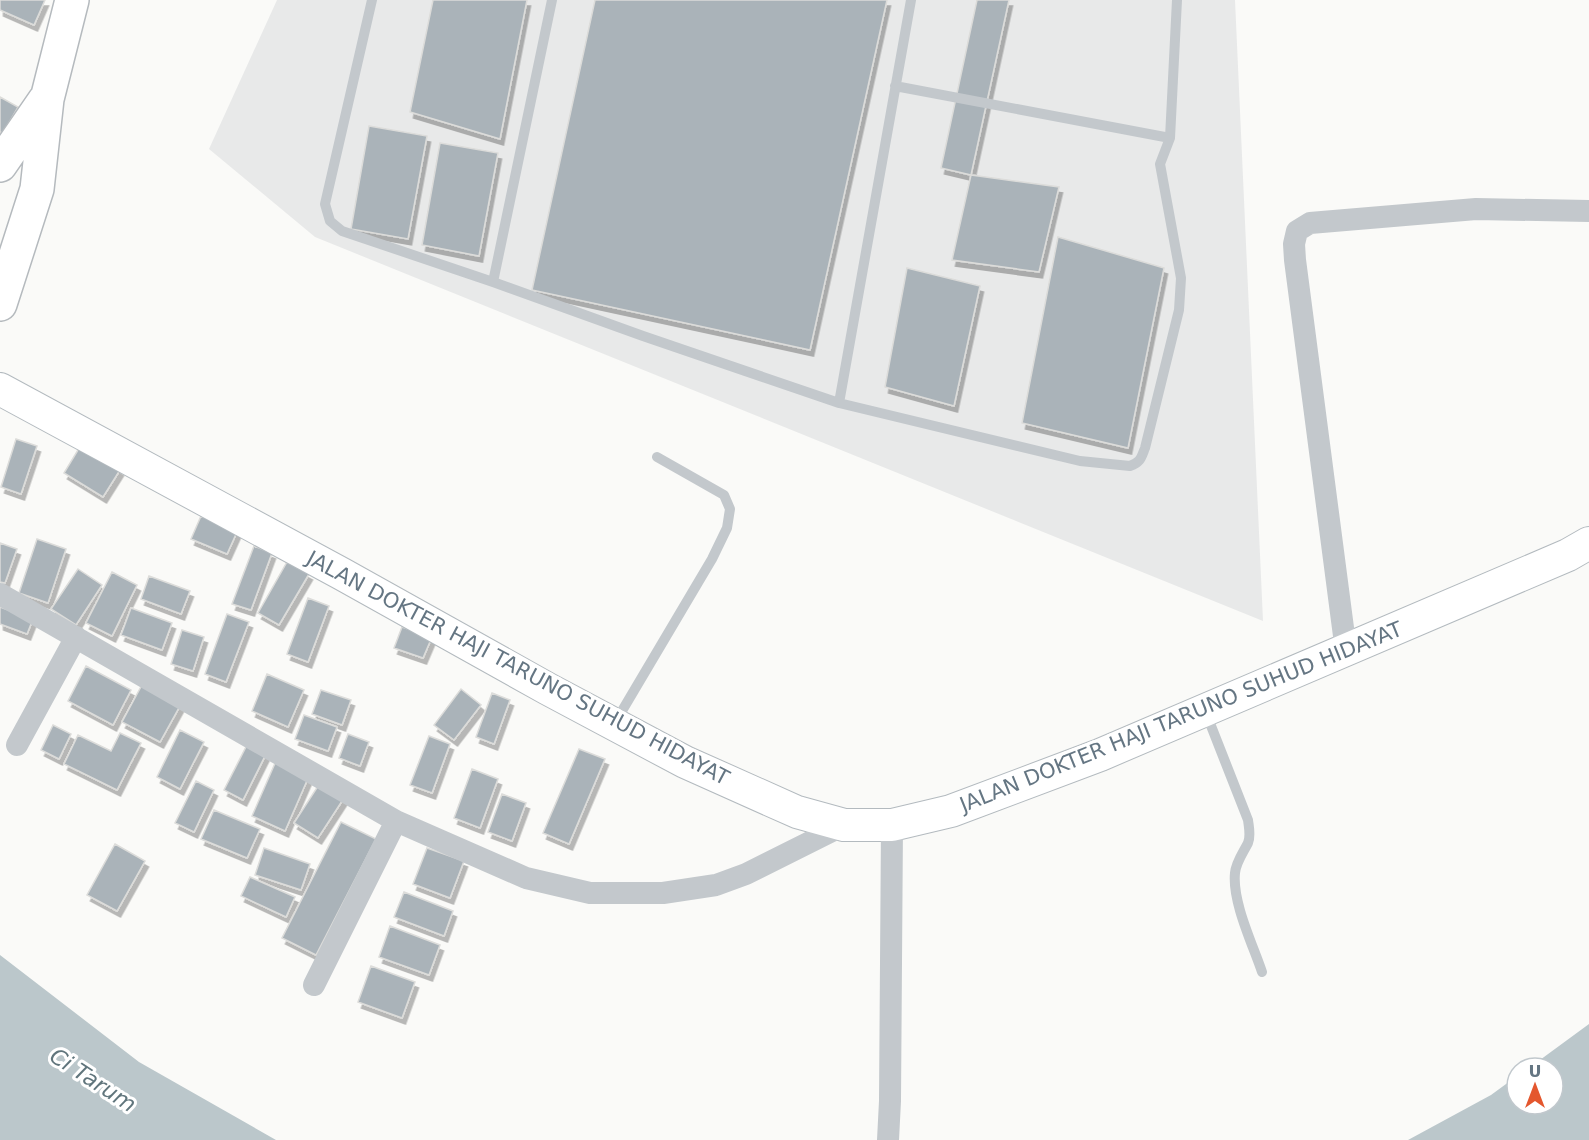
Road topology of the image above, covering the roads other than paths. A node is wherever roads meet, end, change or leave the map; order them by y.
1 (72, 0) edge
2 (372, 0) edge
3 (552, 0) edge
4 (911, 0) edge
5 (1177, 0) edge
6 (895, 86) junction
7 (46, 99) junction
8 (1170, 138) junction
9 (0, 165) edge
10 (1589, 211) edge
11 (493, 282) junction
12 (0, 304) edge
13 (0, 389) edge
14 (839, 403) junction
15 (657, 458) dead end
16 (1589, 543) edge
17 (0, 594) edge
18 (76, 637) junction
19 (1346, 651) junction
20 (1205, 710) junction
21 (614, 724) junction
22 (16, 745) dead end
23 (396, 821) junction
24 (844, 825) junction
25 (892, 825) junction
26 (1262, 972) dead end
27 (314, 985) dead end
28 (888, 1140) edge

1 - 7 main road
2 - 11 lane
3 - 11 lane
4 - 6 lane
5 - 8 lane
6 - 8 lane
6 - 14 lane
7 - 9 main road
7 - 12 main road
8 - 14 lane
10 - 19 street
11 - 14 lane
13 - 21 street, JALAN DOKTER HAJI TARUNO SUHUD HIDAYAT
15 - 21 lane
16 - 19 street, JALAN DOKTER HAJI TARUNO SUHUD HIDAYAT
17 - 18 street
18 - 22 street
18 - 23 street
19 - 20 street, JALAN DOKTER HAJI TARUNO SUHUD HIDAYAT
20 - 25 street, JALAN DOKTER HAJI TARUNO SUHUD HIDAYAT
20 - 26 lane
21 - 24 street, JALAN DOKTER HAJI TARUNO SUHUD HIDAYAT
23 - 24 street
23 - 27 street
24 - 25 street, JALAN DOKTER HAJI TARUNO SUHUD HIDAYAT
25 - 28 street

